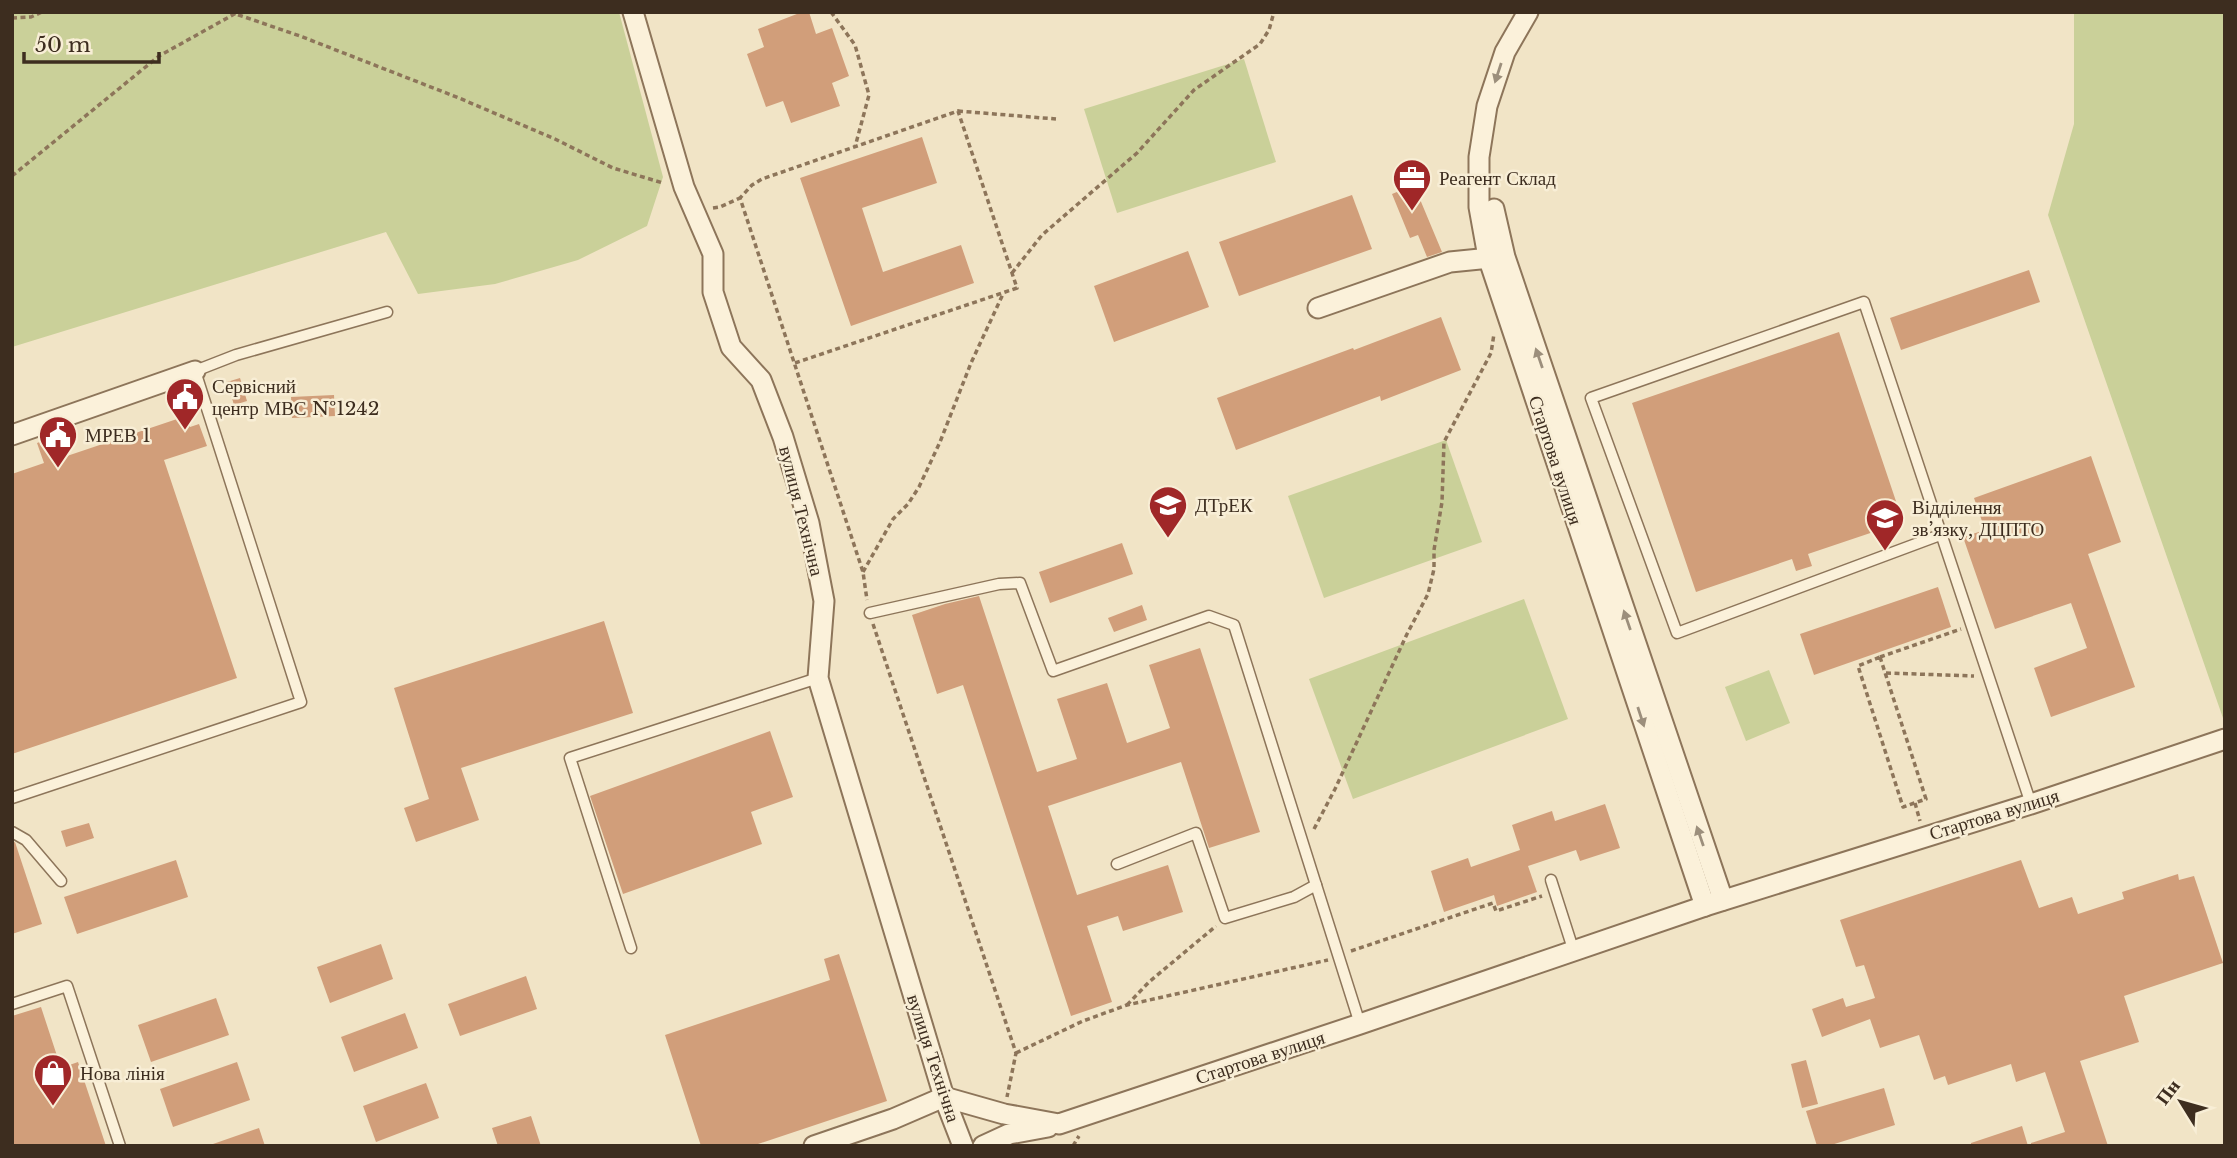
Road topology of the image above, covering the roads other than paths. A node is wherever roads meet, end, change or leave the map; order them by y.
1 (633, 12) edge
2 (1528, 12) edge
3 (1494, 209) dead end
4 (1496, 257) junction
5 (1318, 308) dead end
6 (387, 312) dead end
7 (195, 371) junction
8 (12, 435) edge
9 (1940, 535) junction
10 (870, 614) road end
11 (818, 678) junction
12 (2225, 739) edge
13 (12, 798) edge
14 (2031, 804) junction
15 (12, 832) edge
16 (1117, 864) dead end
17 (1551, 880) dead end
18 (61, 881) dead end
19 (1316, 885) junction
20 (1714, 903) junction
21 (631, 948) dead end
22 (1574, 951) junction
23 (12, 1004) edge
24 (1360, 1024) junction
25 (944, 1097) junction
26 (1059, 1124) junction
27 (120, 1146) edge
28 (814, 1146) edge
29 (963, 1146) edge
30 (983, 1146) edge

1 - 11 street, вулиця Технічна
2 -> 4 street, Стартова вулиця
3 - 4 street, Стартова вулиця
4 - 5 street
4 - 20 street, Стартова вулиця
6 - 7 lane
7 - 8 street
7 - 13 lane
9 - 9 lane
9 - 14 lane
10 - 19 lane
11 - 21 lane
11 - 25 street, вулиця Технічна
12 - 14 street, Стартова вулиця
14 - 20 street, Стартова вулиця
15 - 18 lane
16 - 19 lane
17 - 22 lane
19 - 24 lane
20 - 22 street, Стартова вулиця
22 - 24 street, Стартова вулиця
23 - 27 lane
24 - 26 street, Стартова вулиця
25 - 26 street, Стартова вулиця
25 - 28 street
25 - 29 street, вулиця Технічна
26 - 30 street

